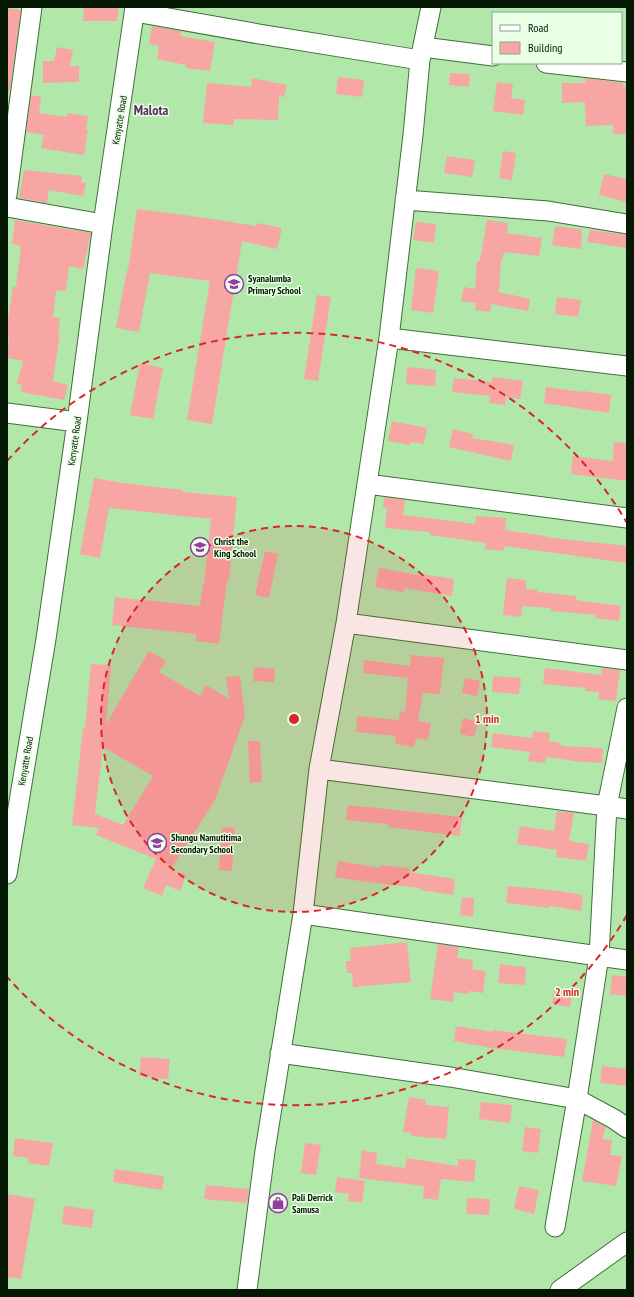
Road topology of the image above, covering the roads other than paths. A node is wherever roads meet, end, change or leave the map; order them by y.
1 (32, 7) edge
2 (431, 7) edge
3 (135, 9) edge
4 (422, 53) junction
5 (492, 56) edge
6 (555, 64) edge
7 (627, 72) edge
8 (7, 195) edge
9 (405, 200) junction
10 (7, 207) edge
11 (103, 224) junction
12 (627, 224) edge
13 (389, 338) junction
14 (627, 366) edge
15 (7, 413) edge
16 (77, 422) junction
17 (367, 484) junction
18 (627, 518) edge
19 (346, 623) junction
20 (627, 660) edge
21 (627, 708) edge
22 (319, 769) junction
23 (14, 787) edge
24 (607, 806) junction
25 (627, 809) edge
26 (7, 874) edge
27 (303, 914) junction
28 (599, 956) junction
29 (627, 960) edge
30 (280, 1053) junction
31 (577, 1098) junction
32 (627, 1128) edge
33 (555, 1227) dead end
34 (627, 1242) edge
35 (247, 1290) edge
36 (560, 1290) edge

1 - 8 street
2 - 4 street
3 - 4 street
3 - 11 street, Kenyatte Road
4 - 5 street
4 - 9 street
6 - 7 street
9 - 12 street
9 - 13 street
10 - 11 street
11 - 16 street, Kenyatte Road
13 - 14 street
13 - 17 street
15 - 16 street
16 - 23 street, Kenyatte Road
17 - 18 street
17 - 19 street
19 - 20 street
19 - 22 street
21 - 24 street
22 - 24 street
22 - 27 street
23 - 26 street, Kenyatte Road
24 - 25 street
24 - 28 street
27 - 28 street
27 - 30 street
28 - 29 street
28 - 31 street
30 - 31 street
30 - 35 street
31 - 32 street
31 - 33 street
34 - 36 street

